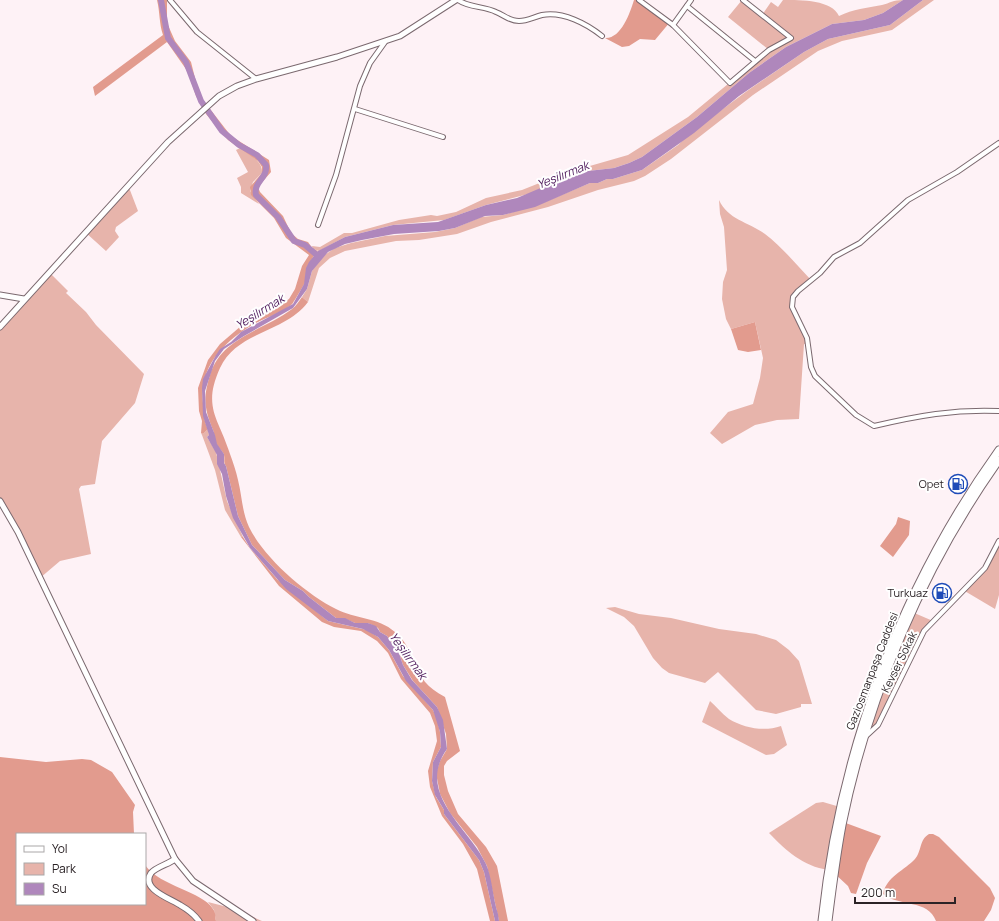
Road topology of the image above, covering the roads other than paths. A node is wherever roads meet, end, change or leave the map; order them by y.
1 (170, 0) edge
2 (457, 0) edge
3 (639, 0) edge
4 (691, 0) edge
5 (742, 0) edge
6 (448, 2) edge
7 (687, 6) junction
8 (673, 25) junction
9 (602, 36) dead end
10 (386, 42) junction
11 (755, 61) junction
12 (256, 80) junction
13 (355, 109) junction
14 (442, 137) dead end
15 (999, 143) edge
16 (318, 225) dead end
17 (0, 295) edge
18 (24, 299) junction
19 (0, 327) edge
20 (999, 411) edge
21 (999, 450) edge
22 (999, 460) edge
23 (0, 501) edge
24 (999, 541) edge
25 (865, 737) junction
26 (175, 859) junction
27 (199, 921) edge
28 (252, 921) edge
29 (822, 921) edge
30 (828, 921) edge

1 - 12 street
2 - 6 street
2 - 9 street
3 - 8 street
4 - 7 street
5 - 11 street
6 - 10 street
7 - 8 street
7 - 11 street
8 - 11 street
10 - 12 street
10 - 13 street
12 - 18 street
13 - 14 street
13 - 16 street
15 - 20 street
17 - 18 street
18 - 19 street
21 - 29 highway, Gaziosmanpaşa Caddesi
22 - 25 highway, Gaziosmanpaşa Caddesi
23 - 26 street
24 - 25 street, Kevser Sokak
25 - 30 highway, Gaziosmanpaşa Caddesi
26 - 27 street
26 - 28 street

